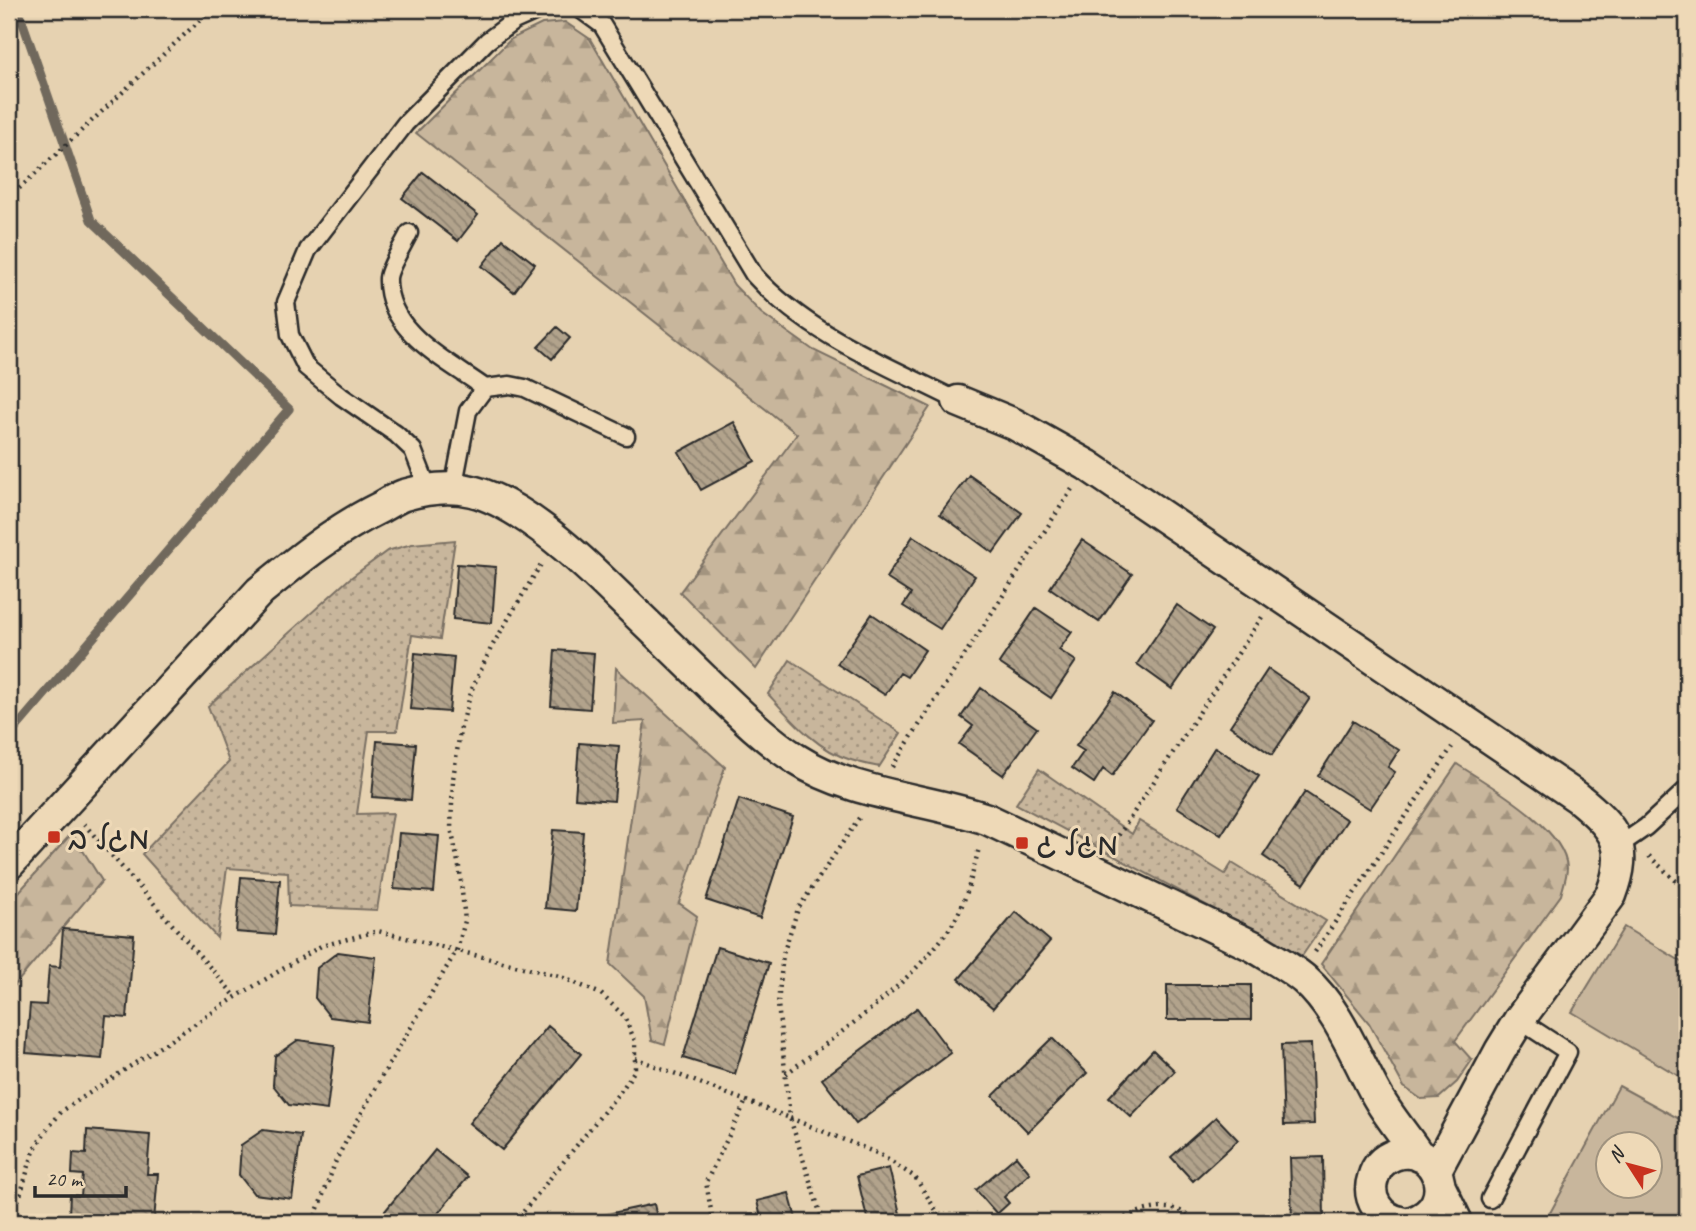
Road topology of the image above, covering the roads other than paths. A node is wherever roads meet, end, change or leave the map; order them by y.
1 (541, 9) edge
2 (580, 9) edge
3 (409, 233) dead end
4 (485, 388) junction
5 (958, 401) joint
6 (626, 436) dead end
7 (441, 490) junction
8 (1687, 789) edge
9 (1623, 843) junction
10 (9, 864) edge
11 (1519, 1020) junction
12 (1377, 1097) junction
13 (1432, 1171) junction
14 (1370, 1198) edge
15 (1490, 1199) dead end
16 (1400, 1222) edge
17 (1413, 1222) edge
18 (1457, 1222) edge

1 - 7 lane
2 - 5 lane
3 - 4 lane
4 - 6 lane
4 - 7 lane
5 - 9 street
7 - 10 street
7 - 12 street
8 - 9 lane
9 - 11 street
11 - 13 street
11 - 15 lane
12 - 13 street
12 - 14 street
13 - 14 street
13 - 17 street
13 - 18 street
14 - 16 street

